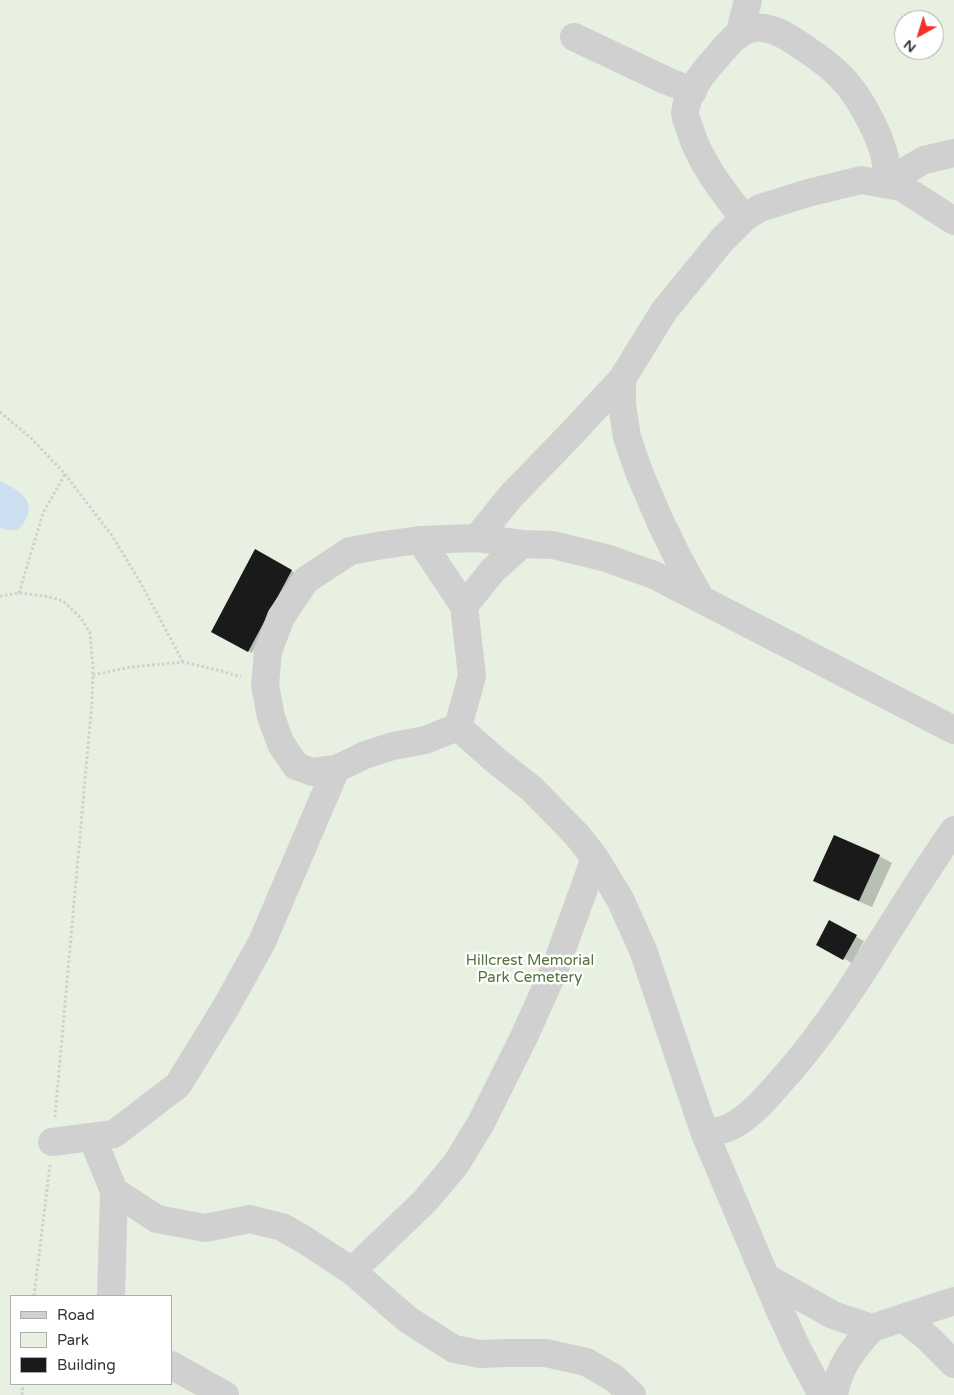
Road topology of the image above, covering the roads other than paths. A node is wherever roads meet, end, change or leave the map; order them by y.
1 (748, 0) edge
2 (739, 35) junction
3 (574, 37) dead end
4 (693, 91) junction
5 (954, 153) edge
6 (884, 184) junction
7 (744, 218) junction
8 (954, 221) edge
9 (622, 379) junction
10 (477, 538) junction
11 (420, 540) junction
12 (522, 544) junction
13 (701, 599) junction
14 (464, 606) junction
15 (458, 727) junction
16 (954, 730) edge
17 (336, 769) junction
18 (954, 830) edge
19 (595, 858) junction
20 (705, 1134) junction
21 (92, 1137) junction
22 (52, 1142) road end
23 (114, 1191) junction
24 (352, 1271) junction
25 (767, 1278) junction
26 (111, 1295) edge
27 (954, 1301) edge
28 (903, 1318) junction
29 (872, 1328) junction
30 (954, 1364) edge
31 (172, 1366) edge
32 (225, 1395) edge
33 (632, 1395) edge
34 (822, 1395) edge
35 (834, 1395) edge

1 - 2 lane
2 - 4 lane
2 - 6 lane
3 - 4 lane
4 - 7 lane
5 - 6 lane
6 - 7 lane
6 - 8 lane
7 - 9 lane
9 - 10 lane
9 - 13 lane
10 - 11 lane
10 - 12 lane
11 - 14 lane
11 - 17 lane
12 - 13 lane
12 - 14 lane
13 - 16 lane
14 - 15 lane
15 - 17 lane
15 - 19 lane
17 - 21 lane
18 - 20 lane
19 - 20 lane
19 - 24 lane
20 - 25 lane
21 - 22 lane
21 - 23 lane
23 - 24 lane
23 - 26 lane
24 - 33 lane
25 - 29 lane
25 - 34 lane
27 - 28 lane
28 - 29 lane
28 - 30 lane
29 - 35 lane
31 - 32 lane

